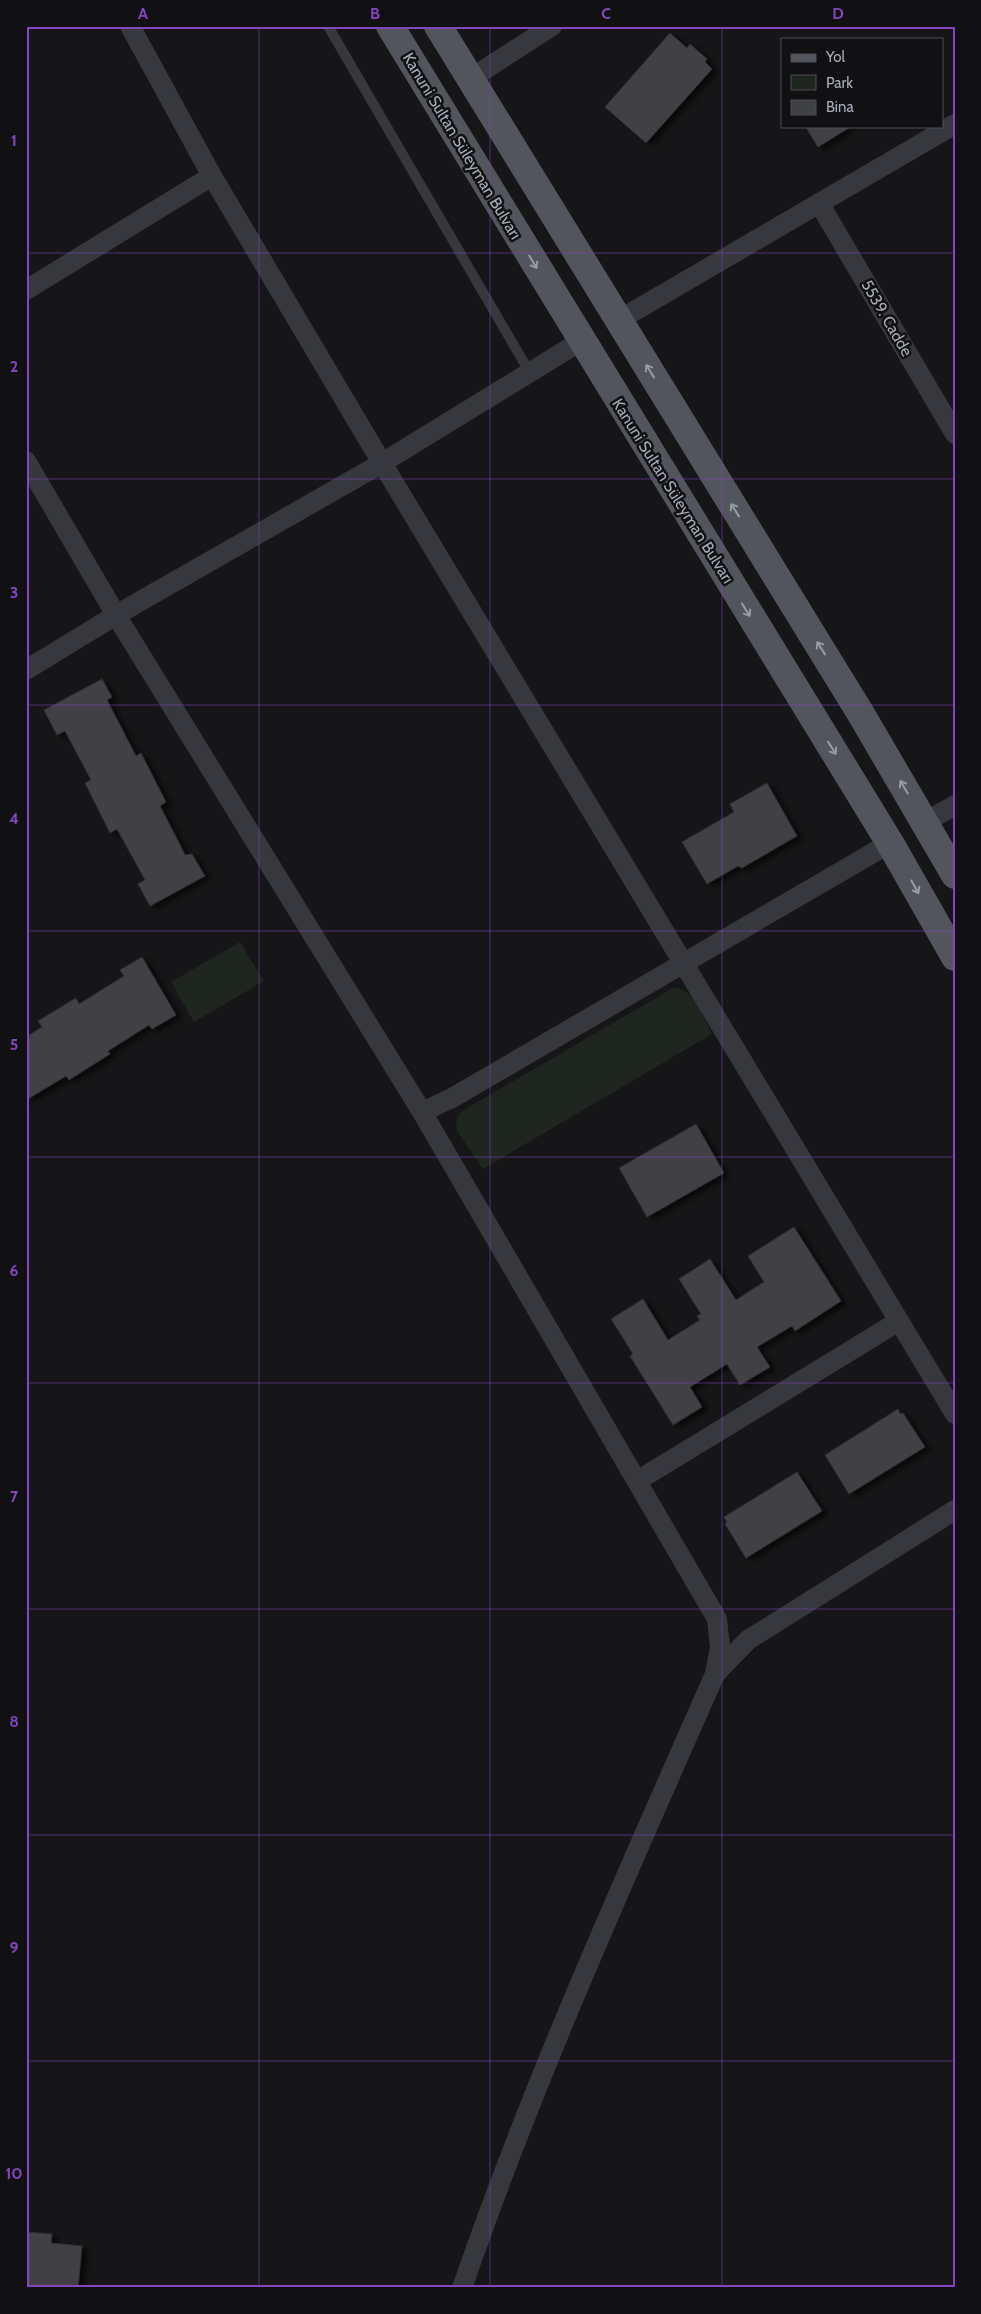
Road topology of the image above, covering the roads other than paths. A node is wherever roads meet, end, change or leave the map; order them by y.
1 (130, 26) edge
2 (328, 26) edge
3 (390, 26) edge
4 (438, 26) edge
5 (552, 26) edge
6 (470, 79) junction
7 (955, 124) edge
8 (212, 176) junction
9 (819, 203) junction
10 (26, 290) edge
11 (619, 320) junction
12 (581, 341) junction
13 (530, 372) junction
14 (955, 434) edge
15 (26, 461) edge
16 (382, 463) junction
17 (116, 615) junction
18 (26, 670) edge
19 (955, 804) edge
20 (925, 822) junction
21 (890, 843) junction
22 (955, 875) edge
23 (955, 957) edge
24 (683, 964) junction
25 (422, 1112) junction
26 (899, 1321) junction
27 (955, 1414) edge
28 (637, 1481) junction
29 (955, 1510) edge
30 (715, 1674) junction
31 (462, 2288) edge

1 - 8 street
2 - 13 lane
3 -> 12 main road, Kanuni Sultan Süleyman Bulvarı
4 - 6 main road
5 - 6 street
6 - 11 main road
7 - 9 street
8 - 10 street
8 - 16 street
9 - 11 street
9 - 14 street, 5539. Cadde
20 -> 11 main road
12 - 13 street
12 -> 21 main road, Kanuni Sultan Süleyman Bulvarı
13 - 16 street
15 - 17 street
16 - 17 street
16 - 24 street
17 - 18 street
17 - 25 street
19 - 20 street
20 - 22 main road
21 -> 23 main road, Kanuni Sultan Süleyman Bulvarı
21 - 24 street
24 - 25 street
24 - 26 street
25 - 28 street
26 - 27 street
26 - 28 street
28 - 30 street
29 - 30 street
30 - 31 street

